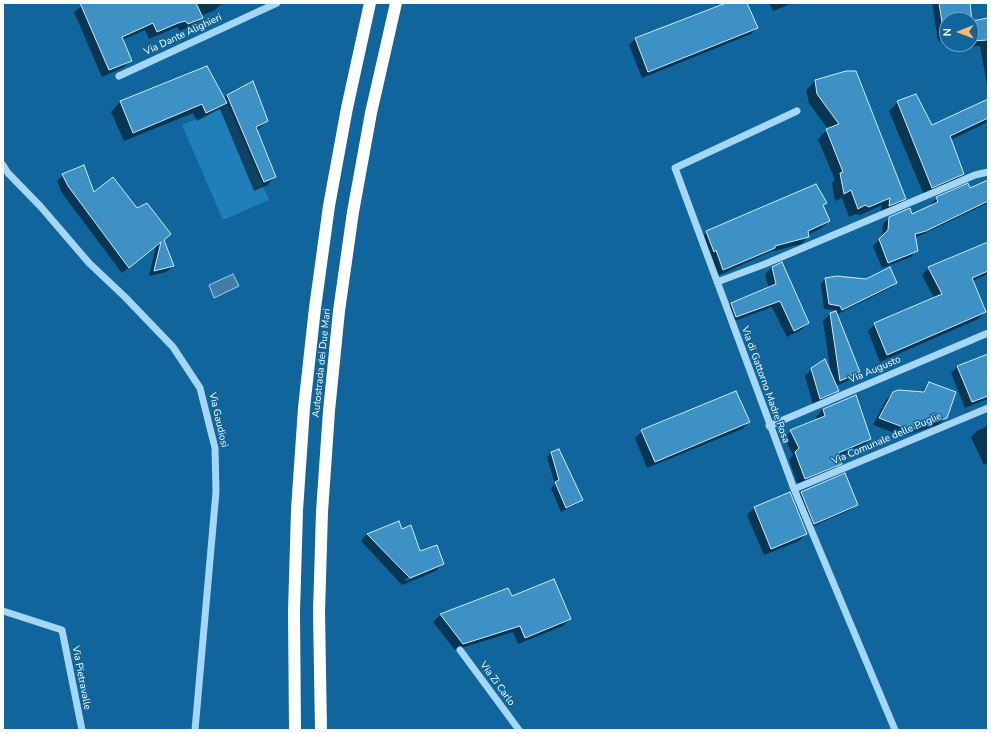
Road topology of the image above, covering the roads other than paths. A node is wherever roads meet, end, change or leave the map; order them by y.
1 (276, 3) edge
2 (370, 3) edge
3 (396, 3) edge
4 (119, 76) dead end
5 (797, 112) dead end
6 (3, 165) edge
7 (988, 172) edge
8 (717, 282) junction
9 (988, 333) edge
10 (988, 408) edge
11 (769, 426) junction
12 (794, 489) junction
13 (3, 611) edge
14 (460, 650) dead end
15 (82, 730) edge
16 (195, 730) edge
17 (295, 730) edge
18 (321, 730) edge
19 (519, 730) edge
20 (895, 730) edge

1 - 4 street, Via Dante Alighieri
2 - 17 highway, Autostrada dei Due Mari
3 - 18 highway, Autostrada dei Due Mari
5 - 8 street, Via di Gattorno Madre Rosa
6 - 16 street, Via Gaudiosi
7 - 8 street
8 - 11 street, Via di Gattorno Madre Rosa
9 - 11 street, Via Augusto
10 - 12 street, Via Comunale delle Puglie
11 - 12 street, Via di Gattorno Madre Rosa
12 - 20 street, Via di Gattorno Madre Rosa
13 - 15 street, Via Pietravalle
14 - 19 street, Via Zi Carlo

